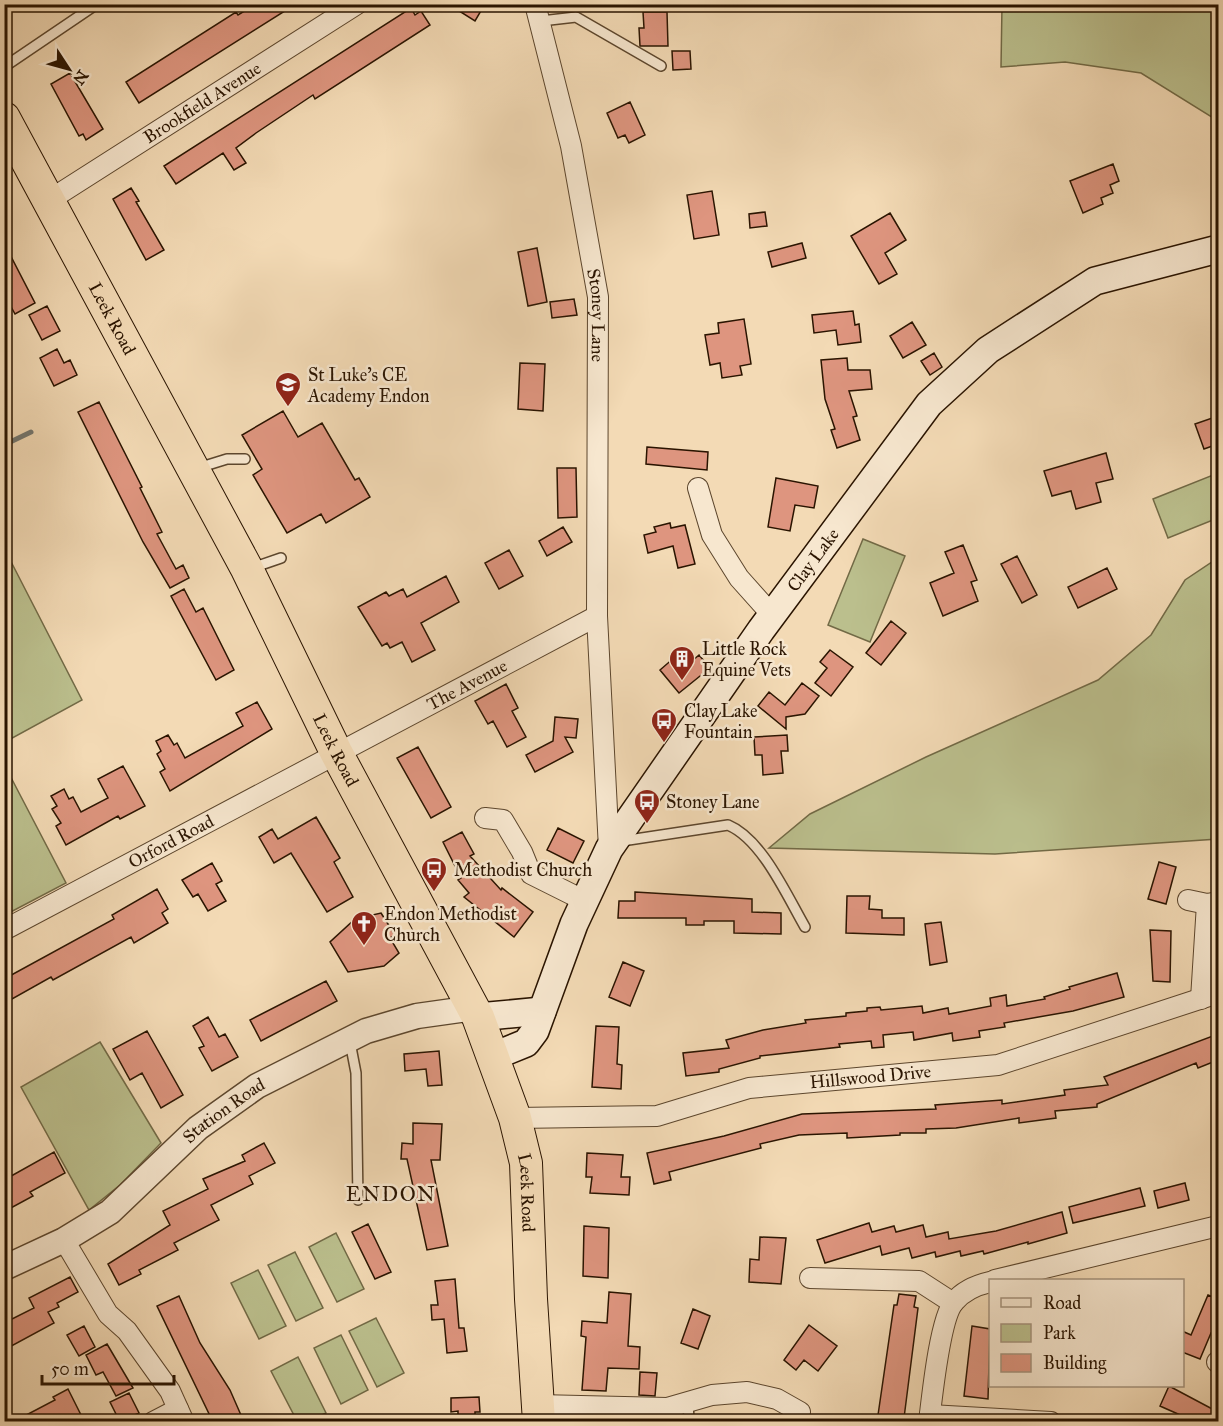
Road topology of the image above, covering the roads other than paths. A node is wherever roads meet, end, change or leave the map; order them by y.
1 (97, 4) edge
2 (357, 4) edge
3 (538, 13) edge
4 (661, 66) dead end
5 (4, 67) edge
6 (4, 118) edge
7 (48, 201) junction
8 (1218, 249) edge
9 (245, 459) dead end
10 (191, 470) junction
11 (699, 488) dead end
12 (281, 558) dead end
13 (247, 569) junction
14 (597, 615) junction
15 (772, 615) junction
16 (336, 752) junction
17 (485, 818) dead end
18 (611, 845) junction
19 (585, 901) junction
20 (1204, 902) edge
21 (805, 927) dead end
22 (4, 930) edge
23 (1210, 996) edge
24 (542, 1011) junction
25 (476, 1013) junction
26 (349, 1039) junction
27 (494, 1056) junction
28 (515, 1118) junction
29 (358, 1200) dead end
30 (1218, 1226) edge
31 (64, 1240) junction
32 (4, 1268) edge
33 (810, 1278) dead end
34 (1003, 1279) edge
35 (989, 1282) edge
36 (953, 1303) junction
37 (688, 1400) junction
38 (800, 1412) dead end
39 (538, 1413) edge
40 (181, 1415) edge
41 (930, 1418) edge
42 (153, 1422) edge
43 (689, 1422) edge
44 (1051, 1422) edge

1 - 5 lane
2 - 7 street, Brookfield Avenue
3 - 4 lane
3 - 14 street, Stoney Lane
6 - 7 highway, Leek Road
7 - 10 highway, Leek Road
8 - 15 main road, Clay Lake
9 - 10 lane
10 - 13 highway, Leek Road
11 - 15 street
12 - 13 lane
13 - 16 highway, Leek Road
14 - 16 street, The Avenue
14 - 18 street, Stoney Lane
15 - 18 main road, Clay Lake
16 - 22 street, Orford Road
16 - 25 highway, Leek Road
17 - 19 street
18 - 19 main road, Clay Lake
18 - 21 lane
19 - 24 main road, Clay Lake
20 - 23 street
23 - 28 street, Hillswood Drive
24 - 25 main road
24 - 27 main road, Clay Lake
25 - 26 street, Station Road
25 - 27 highway, Leek Road
26 - 29 lane
26 - 31 street, Station Road
27 - 28 highway, Leek Road
28 - 39 highway, Leek Road
30 - 34 street
31 - 32 street, Station Road
31 - 40 street
33 - 36 street
35 - 36 street
36 - 41 street
37 - 38 street
37 - 39 street
37 - 43 lane
40 - 42 street
41 - 44 street

